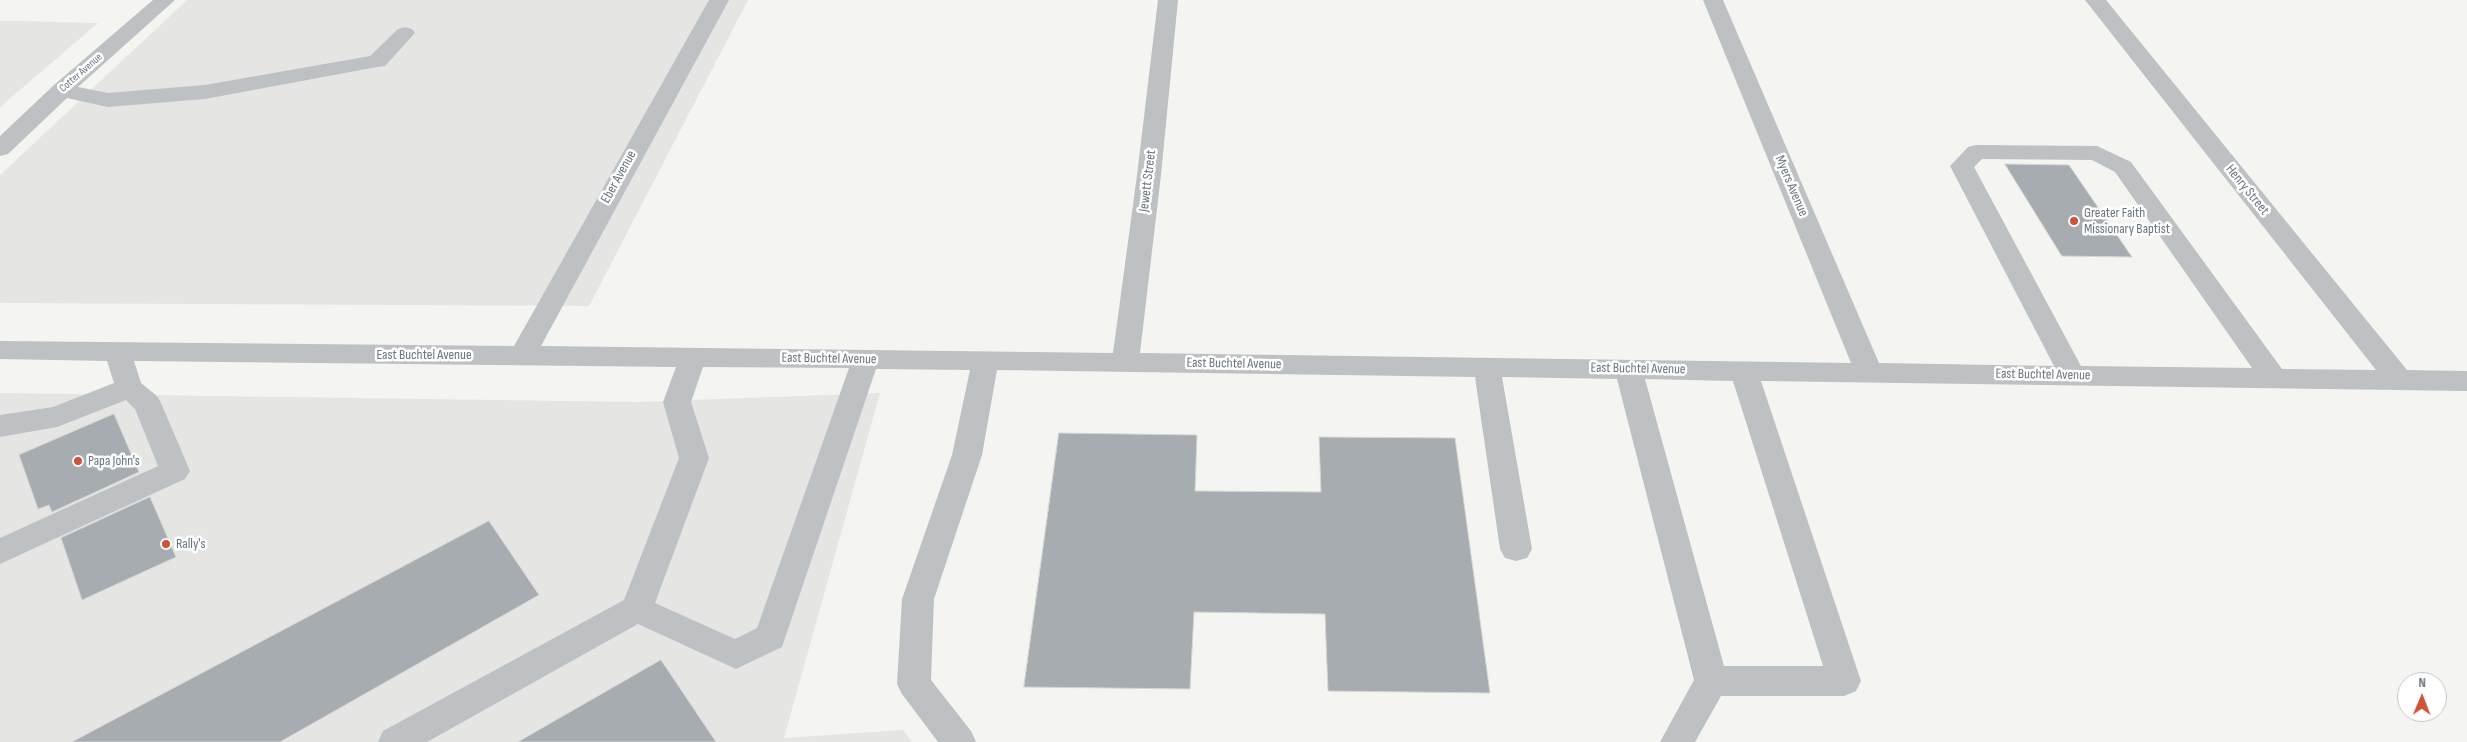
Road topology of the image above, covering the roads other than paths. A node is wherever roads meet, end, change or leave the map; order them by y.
1 (164, 0) edge
2 (719, 0) edge
3 (1168, 0) edge
4 (1713, 0) edge
5 (2095, 0) edge
6 (404, 32) dead end
7 (62, 90) junction
8 (0, 149) edge
9 (0, 350) edge
10 (118, 353) junction
11 (522, 356) junction
12 (692, 358) junction
13 (866, 359) junction
14 (985, 361) junction
15 (1124, 362) junction
16 (1486, 367) junction
17 (1628, 369) junction
18 (1744, 371) junction
19 (1869, 373) junction
20 (2073, 376) junction
21 (2274, 378) junction
22 (2399, 380) junction
23 (2467, 381) edge
24 (129, 388) junction
25 (0, 426) edge
26 (10, 547) edge
27 (1516, 549) dead end
28 (637, 609) junction
29 (1711, 681) junction
30 (395, 742) edge
31 (959, 742) edge
32 (1677, 742) edge

1 - 7 street, Cotter Avenue
2 - 11 street, Eber Avenue
3 - 15 street, Jewett Street
4 - 19 street, Myers Avenue
5 - 22 street, Henry Street
6 - 7 street
7 - 8 street, Cotter Avenue
9 - 10 street, East Buchtel Avenue
10 - 11 street, East Buchtel Avenue
10 - 24 street
11 - 12 street, East Buchtel Avenue
12 - 13 street, East Buchtel Avenue
12 - 28 street
13 - 14 street, East Buchtel Avenue
13 - 28 street
14 - 15 street, East Buchtel Avenue
14 - 31 street
15 - 16 street, East Buchtel Avenue
16 - 17 street, East Buchtel Avenue
16 - 27 street
17 - 18 street, East Buchtel Avenue
17 - 29 street
18 - 19 street, East Buchtel Avenue
18 - 29 street
19 - 20 street, East Buchtel Avenue
20 - 21 street, East Buchtel Avenue
20 - 21 street
21 - 22 street, East Buchtel Avenue
22 - 23 street, East Buchtel Avenue
24 - 25 street
24 - 26 street
28 - 30 street
29 - 32 street

